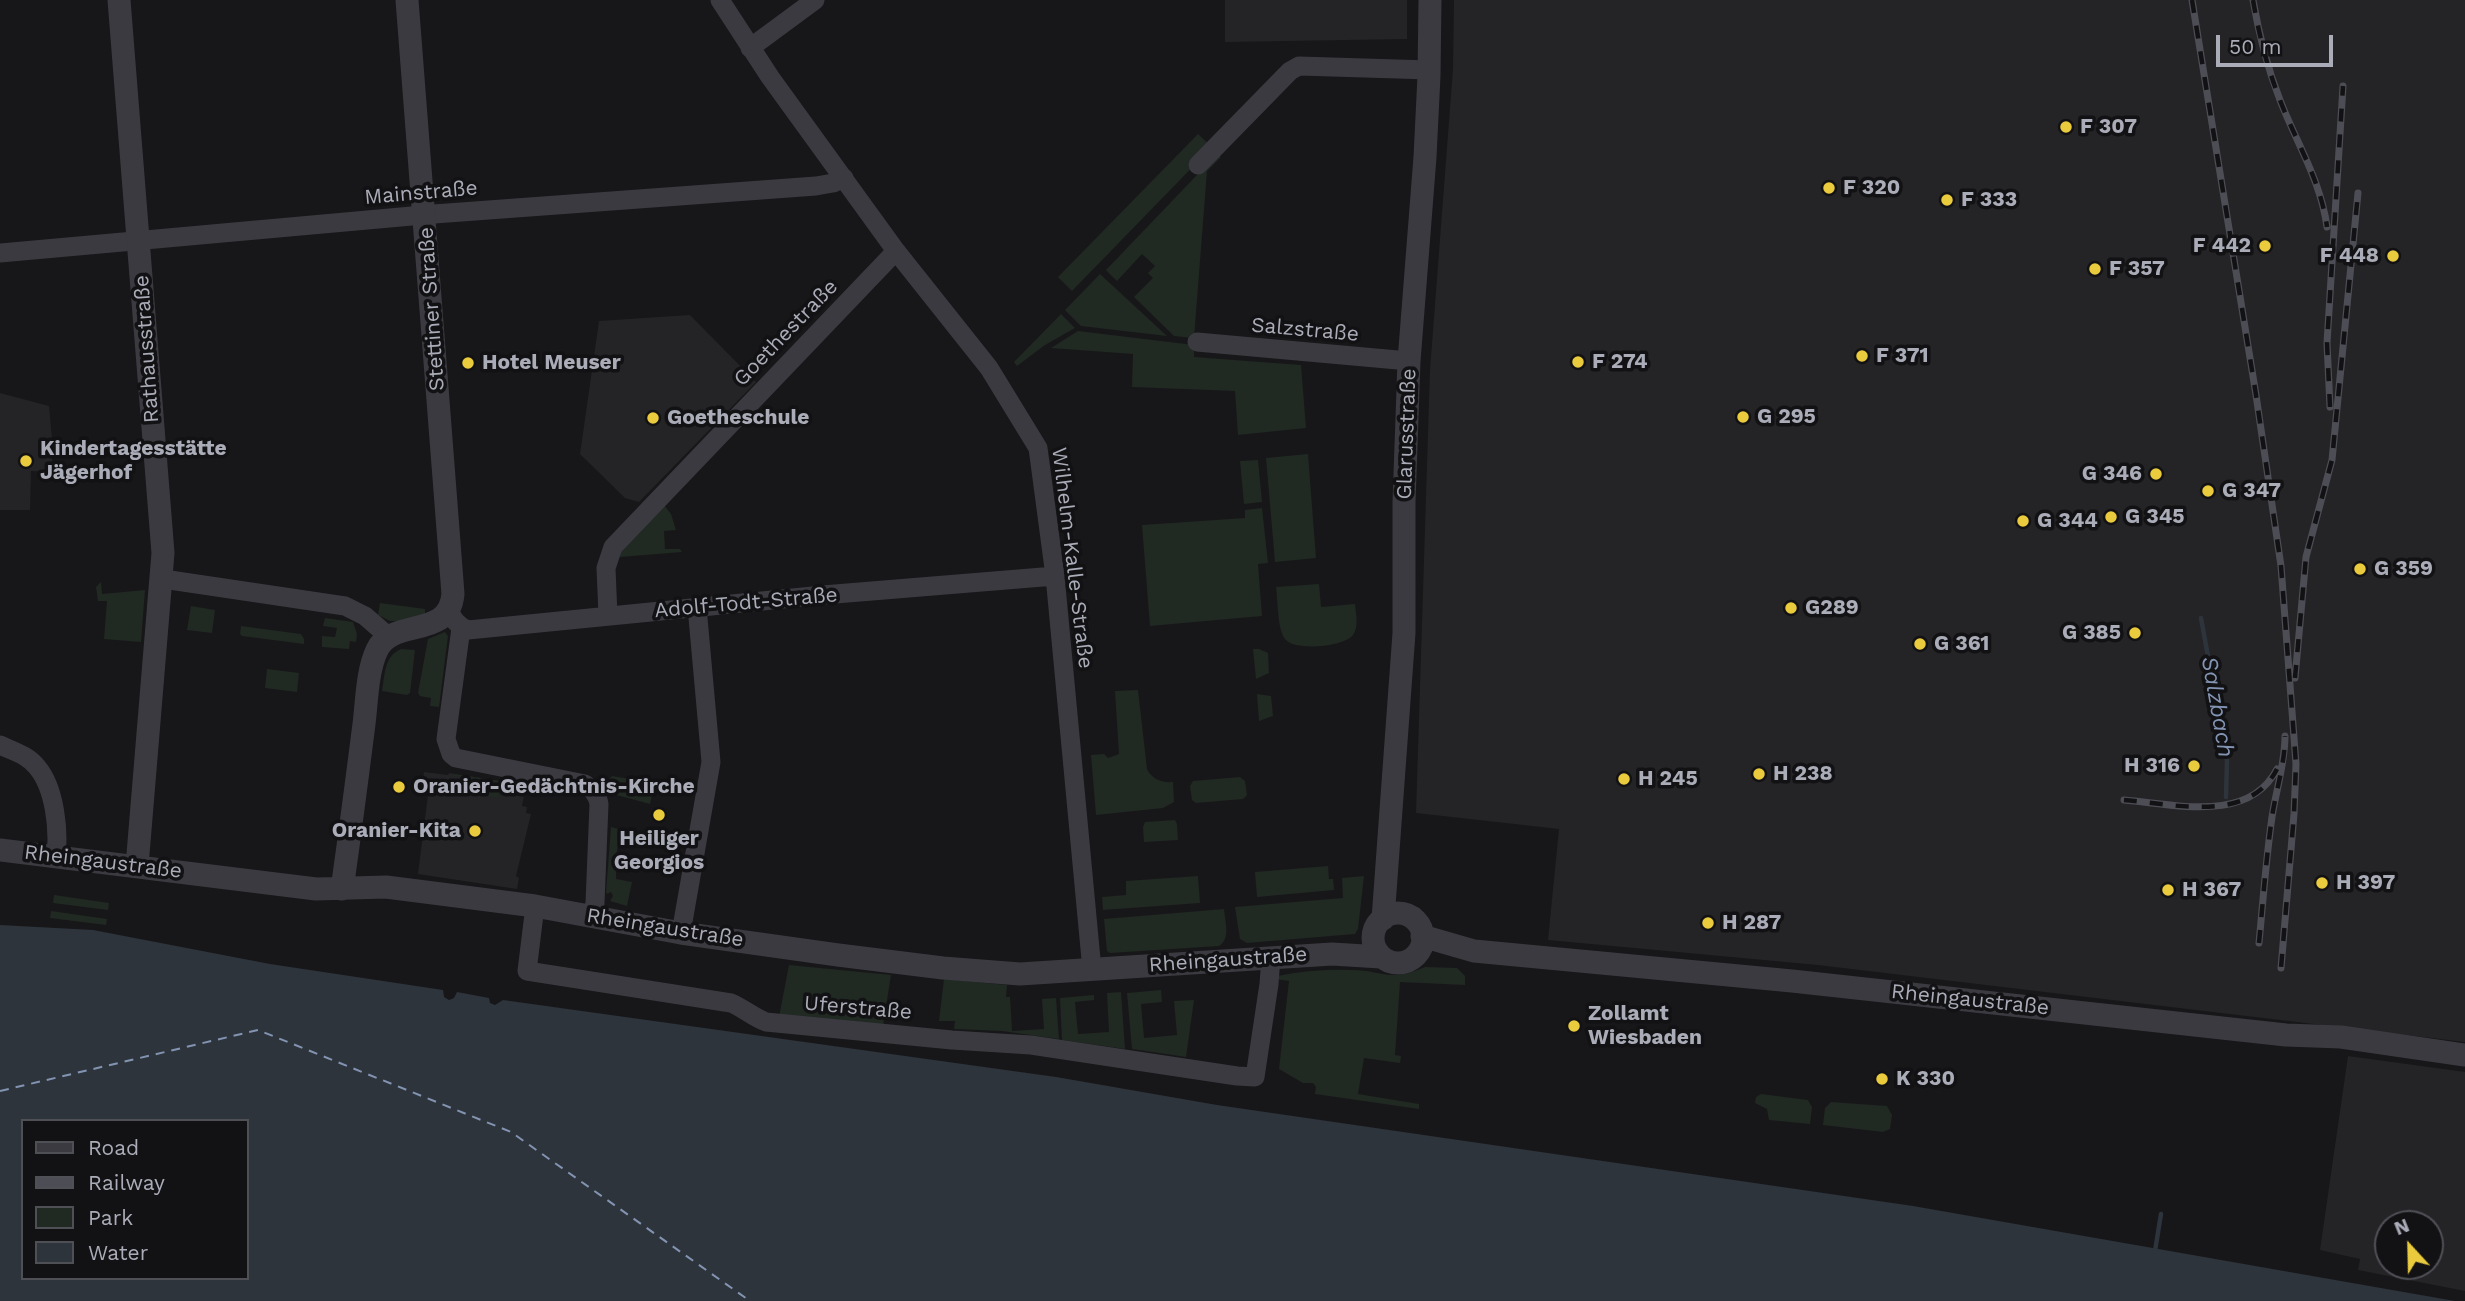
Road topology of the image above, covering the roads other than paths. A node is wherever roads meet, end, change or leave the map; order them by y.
1 (119, 0) edge
2 (407, 0) edge
3 (720, 0) edge
4 (815, 0) edge
5 (1430, 0) edge
6 (750, 48) junction
7 (1430, 70) junction
8 (1198, 165) dead end
9 (844, 178) junction
10 (425, 215) junction
11 (139, 240) junction
12 (896, 251) junction
13 (0, 253) edge
14 (1197, 342) dead end
15 (1409, 361) junction
16 (1055, 576) junction
17 (163, 579) junction
18 (698, 607) junction
19 (608, 616) junction
20 (451, 618) junction
21 (381, 631) junction
22 (0, 745) edge
23 (0, 850) edge
24 (56, 856) junction
25 (136, 866) junction
26 (342, 889) junction
27 (535, 906) junction
28 (592, 916) junction
29 (1385, 932) junction
30 (681, 933) junction
31 (1419, 945) junction
32 (1271, 957) junction
33 (1092, 970) junction
34 (2465, 1055) edge

1 - 11 street, Rathausstraße
2 - 10 street, Stettiner Straße
3 - 6 street, Wilhelm-Kalle-Straße
4 - 6 street
5 - 7 street, Glarusstraße
6 - 9 street, Wilhelm-Kalle-Straße
7 - 8 street
7 - 15 street, Glarusstraße
9 - 10 street, Mainstraße
9 - 12 street, Wilhelm-Kalle-Straße
10 - 11 street, Mainstraße
10 - 20 street, Stettiner Straße
11 - 13 street, Mainstraße
11 - 17 street, Rathausstraße
12 - 16 street, Wilhelm-Kalle-Straße
12 - 19 street, Goethestraße
14 - 15 street, Salzstraße
15 - 29 street, Glarusstraße
16 - 18 street, Adolf-Todt-Straße
16 - 33 street, Wilhelm-Kalle-Straße
17 - 21 street
17 - 25 street, Rathausstraße
18 - 19 street, Adolf-Todt-Straße
18 - 30 street
19 - 20 street, Adolf-Todt-Straße
20 - 21 street, Adolf-Todt-Straße
20 - 28 street
21 - 26 street
22 - 24 street
23 - 24 street, Rheingaustraße
24 - 25 street, Rheingaustraße
25 - 26 street, Rheingaustraße
26 - 27 street, Rheingaustraße
27 - 28 street, Rheingaustraße
27 - 32 street, Uferstraße
28 - 30 street, Rheingaustraße
29 - 31 street
29 - 31 street, Rheingaustraße
29 - 32 street, Rheingaustraße
30 - 33 street, Rheingaustraße
31 - 34 street, Rheingaustraße
32 - 33 street, Rheingaustraße

